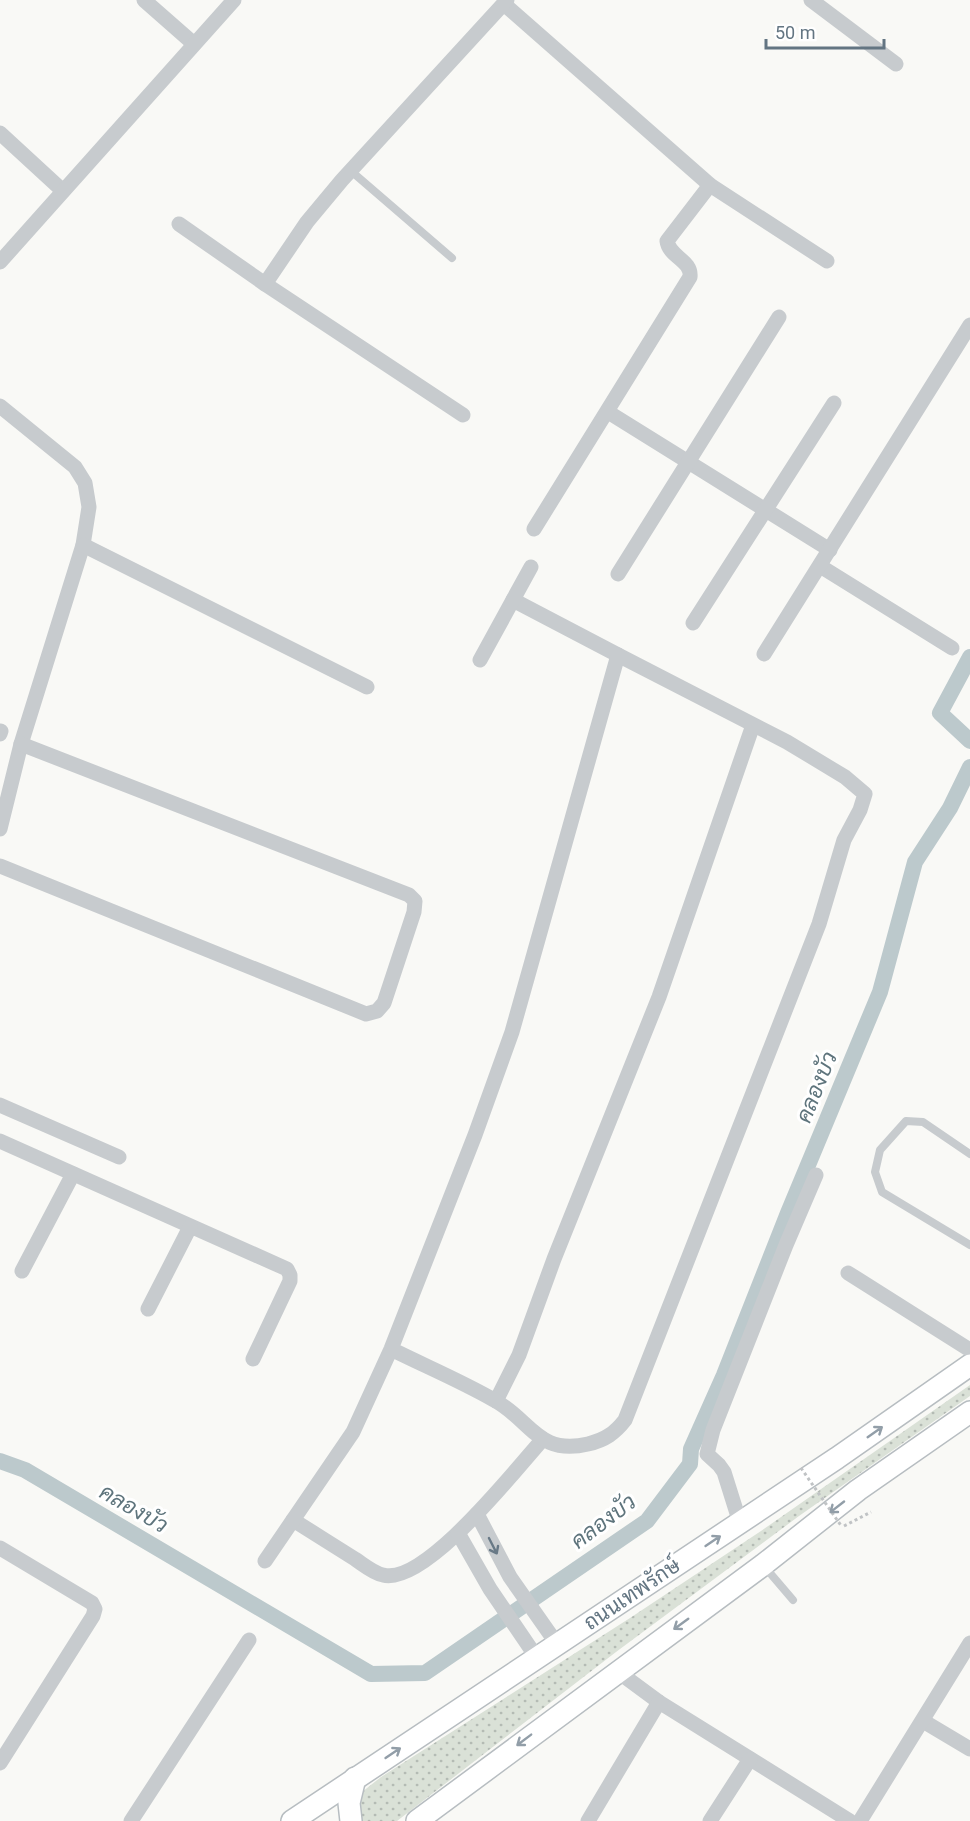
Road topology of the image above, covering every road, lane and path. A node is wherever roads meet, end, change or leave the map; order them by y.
1 (144, 0) edge
2 (234, 0) edge
3 (811, 0) edge
4 (506, 2) edge
5 (194, 45) junction
6 (896, 64) dead end
7 (0, 133) edge
8 (351, 171) junction
9 (710, 185) junction
10 (63, 191) junction
11 (179, 224) dead end
12 (452, 258) dead end
13 (827, 261) dead end
14 (0, 262) edge
15 (266, 284) junction
16 (779, 317) dead end
17 (970, 325) edge
18 (834, 403) dead end
19 (0, 406) edge
20 (608, 412) junction
21 (463, 415) dead end
22 (687, 463) junction
23 (766, 510) junction
24 (534, 529) dead end
25 (83, 545) junction
26 (830, 550) junction
27 (820, 566) junction
28 (531, 567) dead end
29 (618, 574) dead end
30 (513, 600) junction
31 (693, 623) dead end
32 (952, 648) dead end
33 (764, 654) dead end
34 (618, 655) junction
35 (480, 660) dead end
36 (367, 687) dead end
37 (753, 725) junction
38 (21, 744) junction
39 (0, 829) edge
40 (0, 866) edge
41 (0, 1105) edge
42 (0, 1141) edge
43 (970, 1154) edge
44 (119, 1157) dead end
45 (73, 1174) junction
46 (816, 1175) dead end
47 (190, 1227) junction
48 (970, 1245) edge
49 (22, 1271) dead end
50 (848, 1273) dead end
51 (148, 1309) dead end
52 (391, 1349) junction
53 (970, 1350) edge
54 (253, 1359) dead end
55 (970, 1365) edge
56 (496, 1401) junction
57 (970, 1412) edge
58 (543, 1439) junction
59 (801, 1468) dead end
60 (871, 1512) dead end
61 (477, 1514) junction
62 (293, 1520) junction
63 (740, 1523) junction
64 (458, 1533) junction
65 (0, 1548) edge
66 (265, 1561) dead end
67 (763, 1565) junction
68 (793, 1600) dead end
69 (249, 1640) dead end
70 (970, 1643) edge
71 (557, 1644) junction
72 (537, 1658) junction
73 (617, 1671) junction
74 (659, 1702) junction
75 (923, 1721) junction
76 (970, 1749) edge
77 (750, 1759) junction
78 (0, 1763) edge
79 (355, 1778) junction
80 (131, 1821) edge
81 (292, 1821) edge
82 (351, 1821) edge
83 (417, 1821) edge
84 (588, 1821) edge
85 (710, 1821) edge
86 (850, 1821) edge
87 (860, 1821) edge

1 - 5 street
2 - 5 street
3 - 6 street
4 - 8 street
4 - 9 street
5 - 10 street
7 - 10 street
8 - 12 lane
8 - 15 street
9 - 13 street
9 - 20 street
10 - 14 street
11 - 15 street
15 - 21 street
16 - 22 street
17 - 26 street
18 - 23 street
19 - 25 street
20 - 22 street
20 - 24 street
22 - 23 street
22 - 29 street
23 - 26 street
23 - 31 street
25 - 36 street
25 - 38 street
26 - 27 street
27 - 32 street
27 - 33 street
28 - 30 street
30 - 34 street
30 - 35 street
34 - 37 street
34 - 52 street
37 - 56 street
37 - 58 street
38 - 39 street
38 - 40 street
41 - 44 street
42 - 45 street
43 - 48 lane
45 - 47 street
45 - 49 street
46 - 63 street
47 - 51 street
47 - 54 street
50 - 53 street
52 - 56 street
52 - 62 street
63 -> 55 main road, ถนนเทพรักษ์
56 - 58 street
57 -> 67 main road
58 - 61 street
59 - 60 path, bridge
61 - 64 street
61 -> 71 street
62 - 64 street
62 - 66 street
71 -> 63 main road, ถนนเทพรักษ์
64 - 72 street
65 - 78 street
67 - 68 lane
67 -> 73 main road
69 - 80 street
70 - 75 street
71 - 72 main road, ถนนเทพรักษ์
79 -> 72 main road, ถนนเทพรักษ์
73 - 74 street
73 -> 83 main road
74 - 77 street
74 - 84 street
75 - 76 street
75 - 87 street
77 - 85 street
77 - 86 street
79 - 81 main road, ถนนเทพรักษ์
79 - 82 main road

